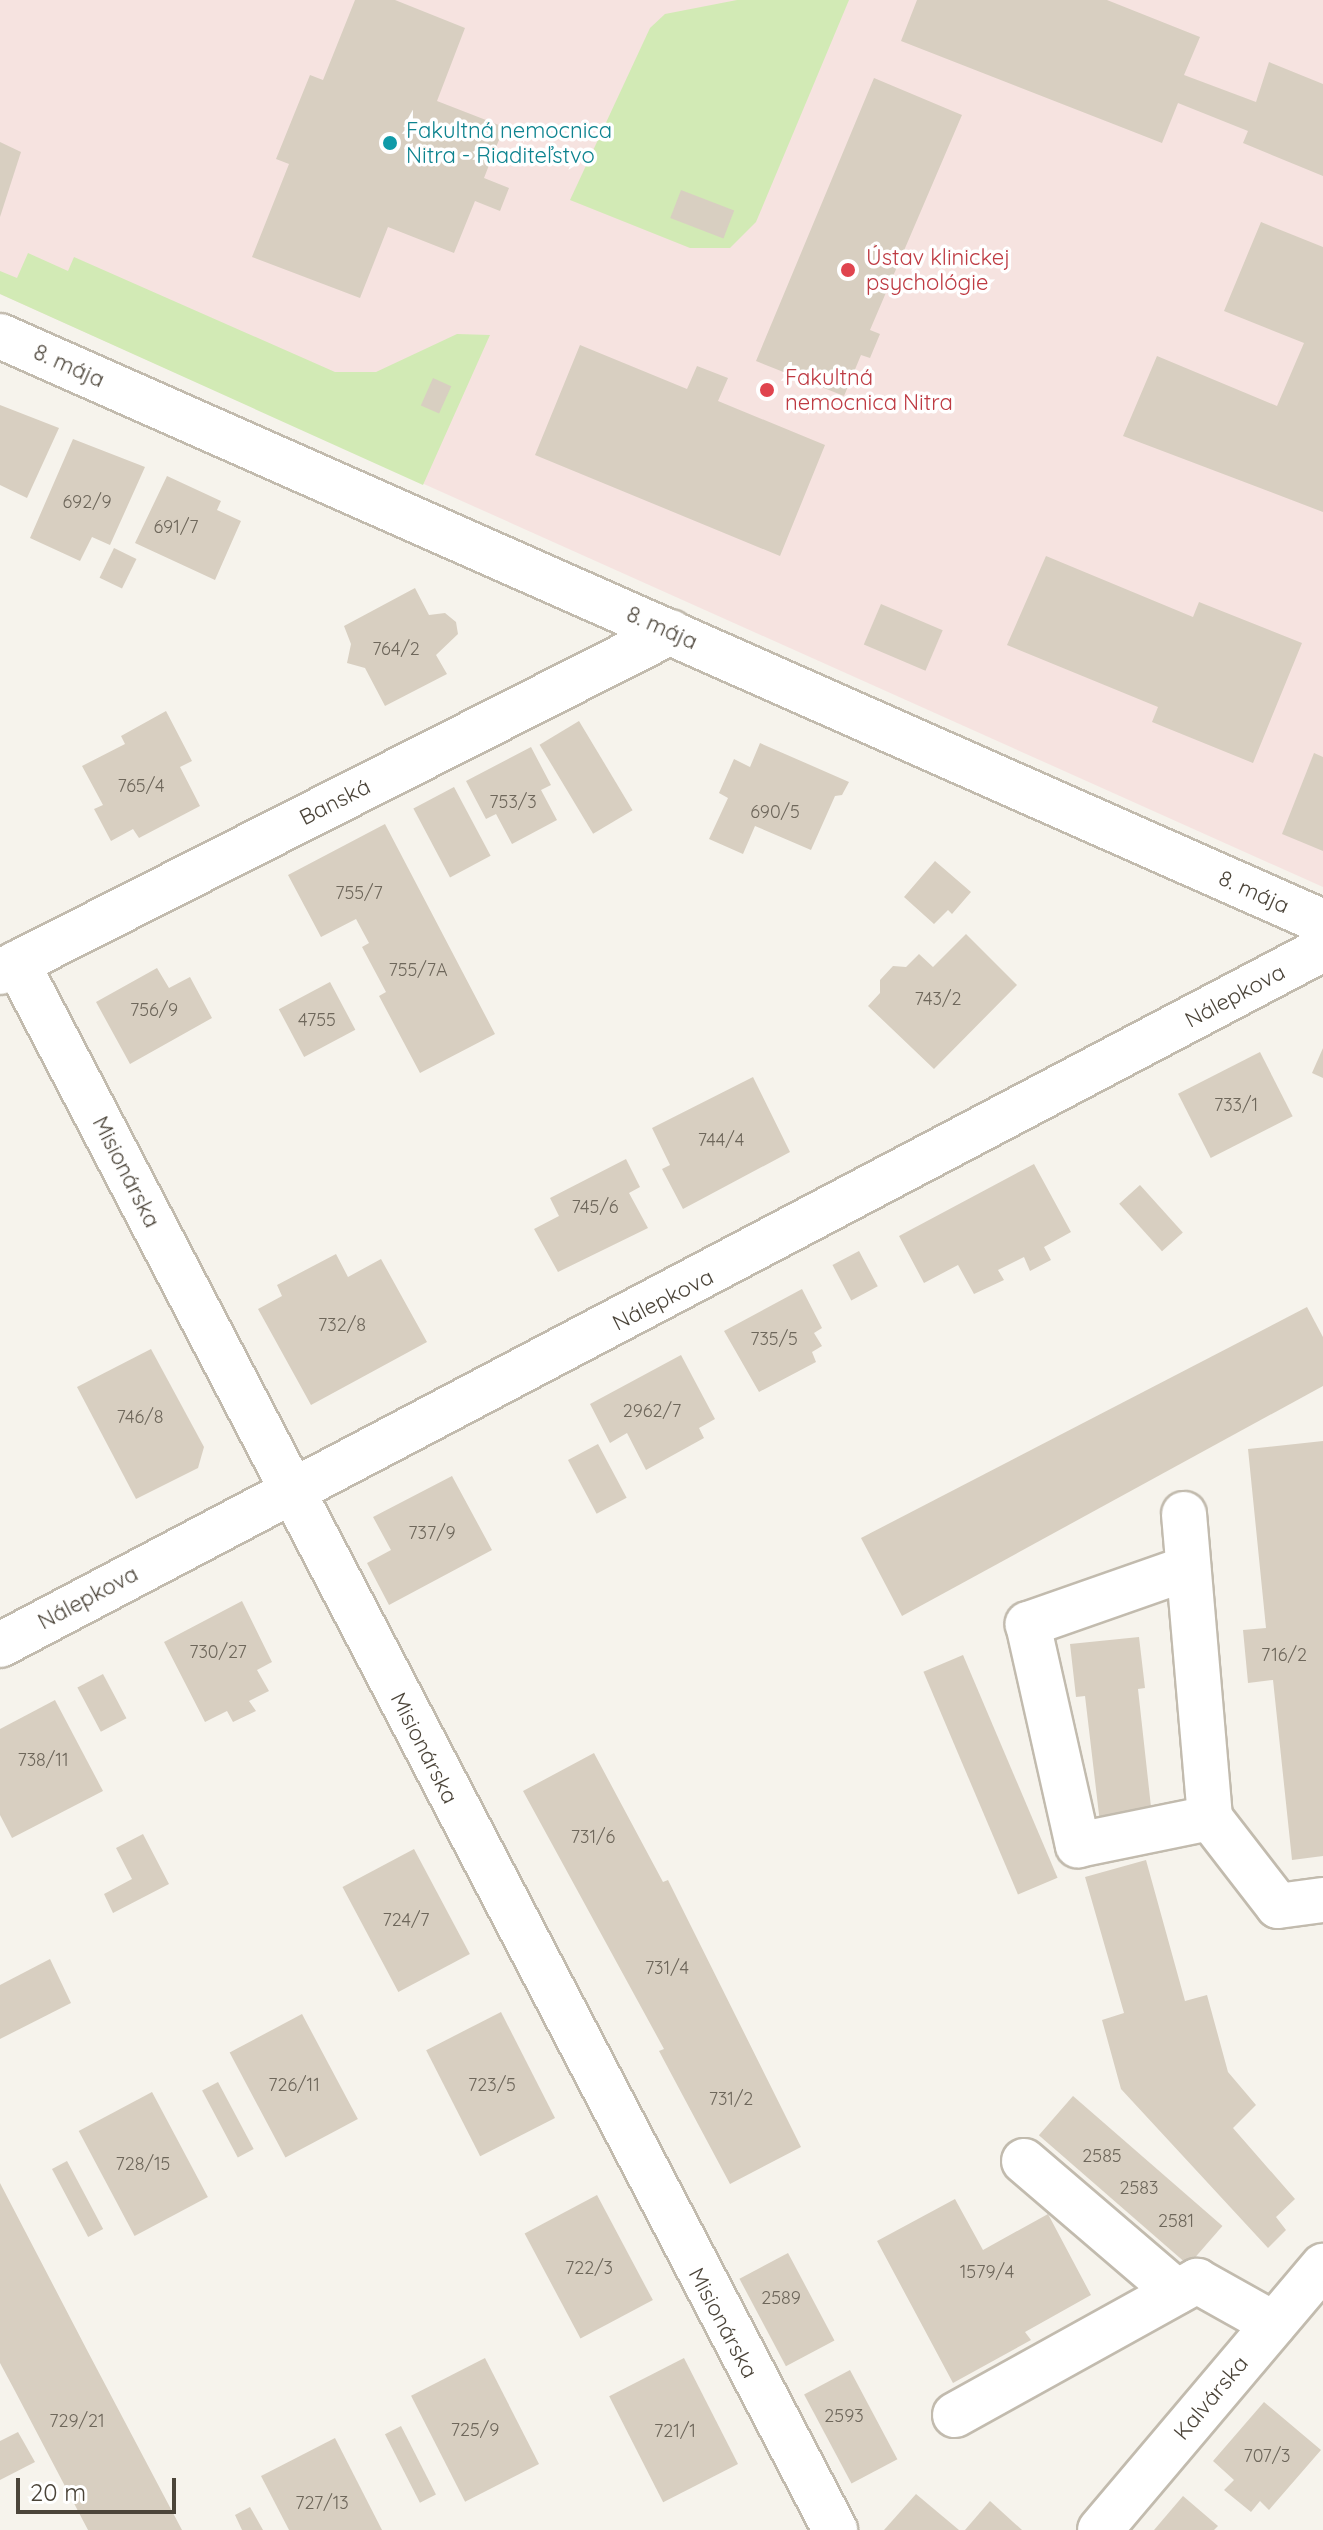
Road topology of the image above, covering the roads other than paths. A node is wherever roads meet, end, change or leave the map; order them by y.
1 (0, 336) edge
2 (671, 632) junction
3 (1323, 922) edge
4 (1323, 949) edge
5 (9, 967) edge
6 (291, 1491) junction
7 (1184, 1514) dead end
8 (1188, 1568) junction
9 (0, 1645) edge
10 (1210, 1818) junction
11 (1323, 1900) edge
12 (1024, 2161) dead end
13 (1323, 2266) edge
14 (1177, 2292) junction
15 (1274, 2324) junction
16 (955, 2415) dead end
17 (835, 2530) edge
18 (1100, 2530) edge

1 - 2 street, 8. mája
2 - 3 street, 8. mája
2 - 5 street, Banská
4 - 6 street, Nálepkova
5 - 6 street, Misionárska
6 - 9 street, Nálepkova
6 - 17 street, Misionárska
7 - 8 street
8 - 10 street
8 - 10 street
10 - 11 street
12 - 14 street
13 - 15 street, Kalvárska
14 - 15 street
14 - 16 street
15 - 18 street, Kalvárska

